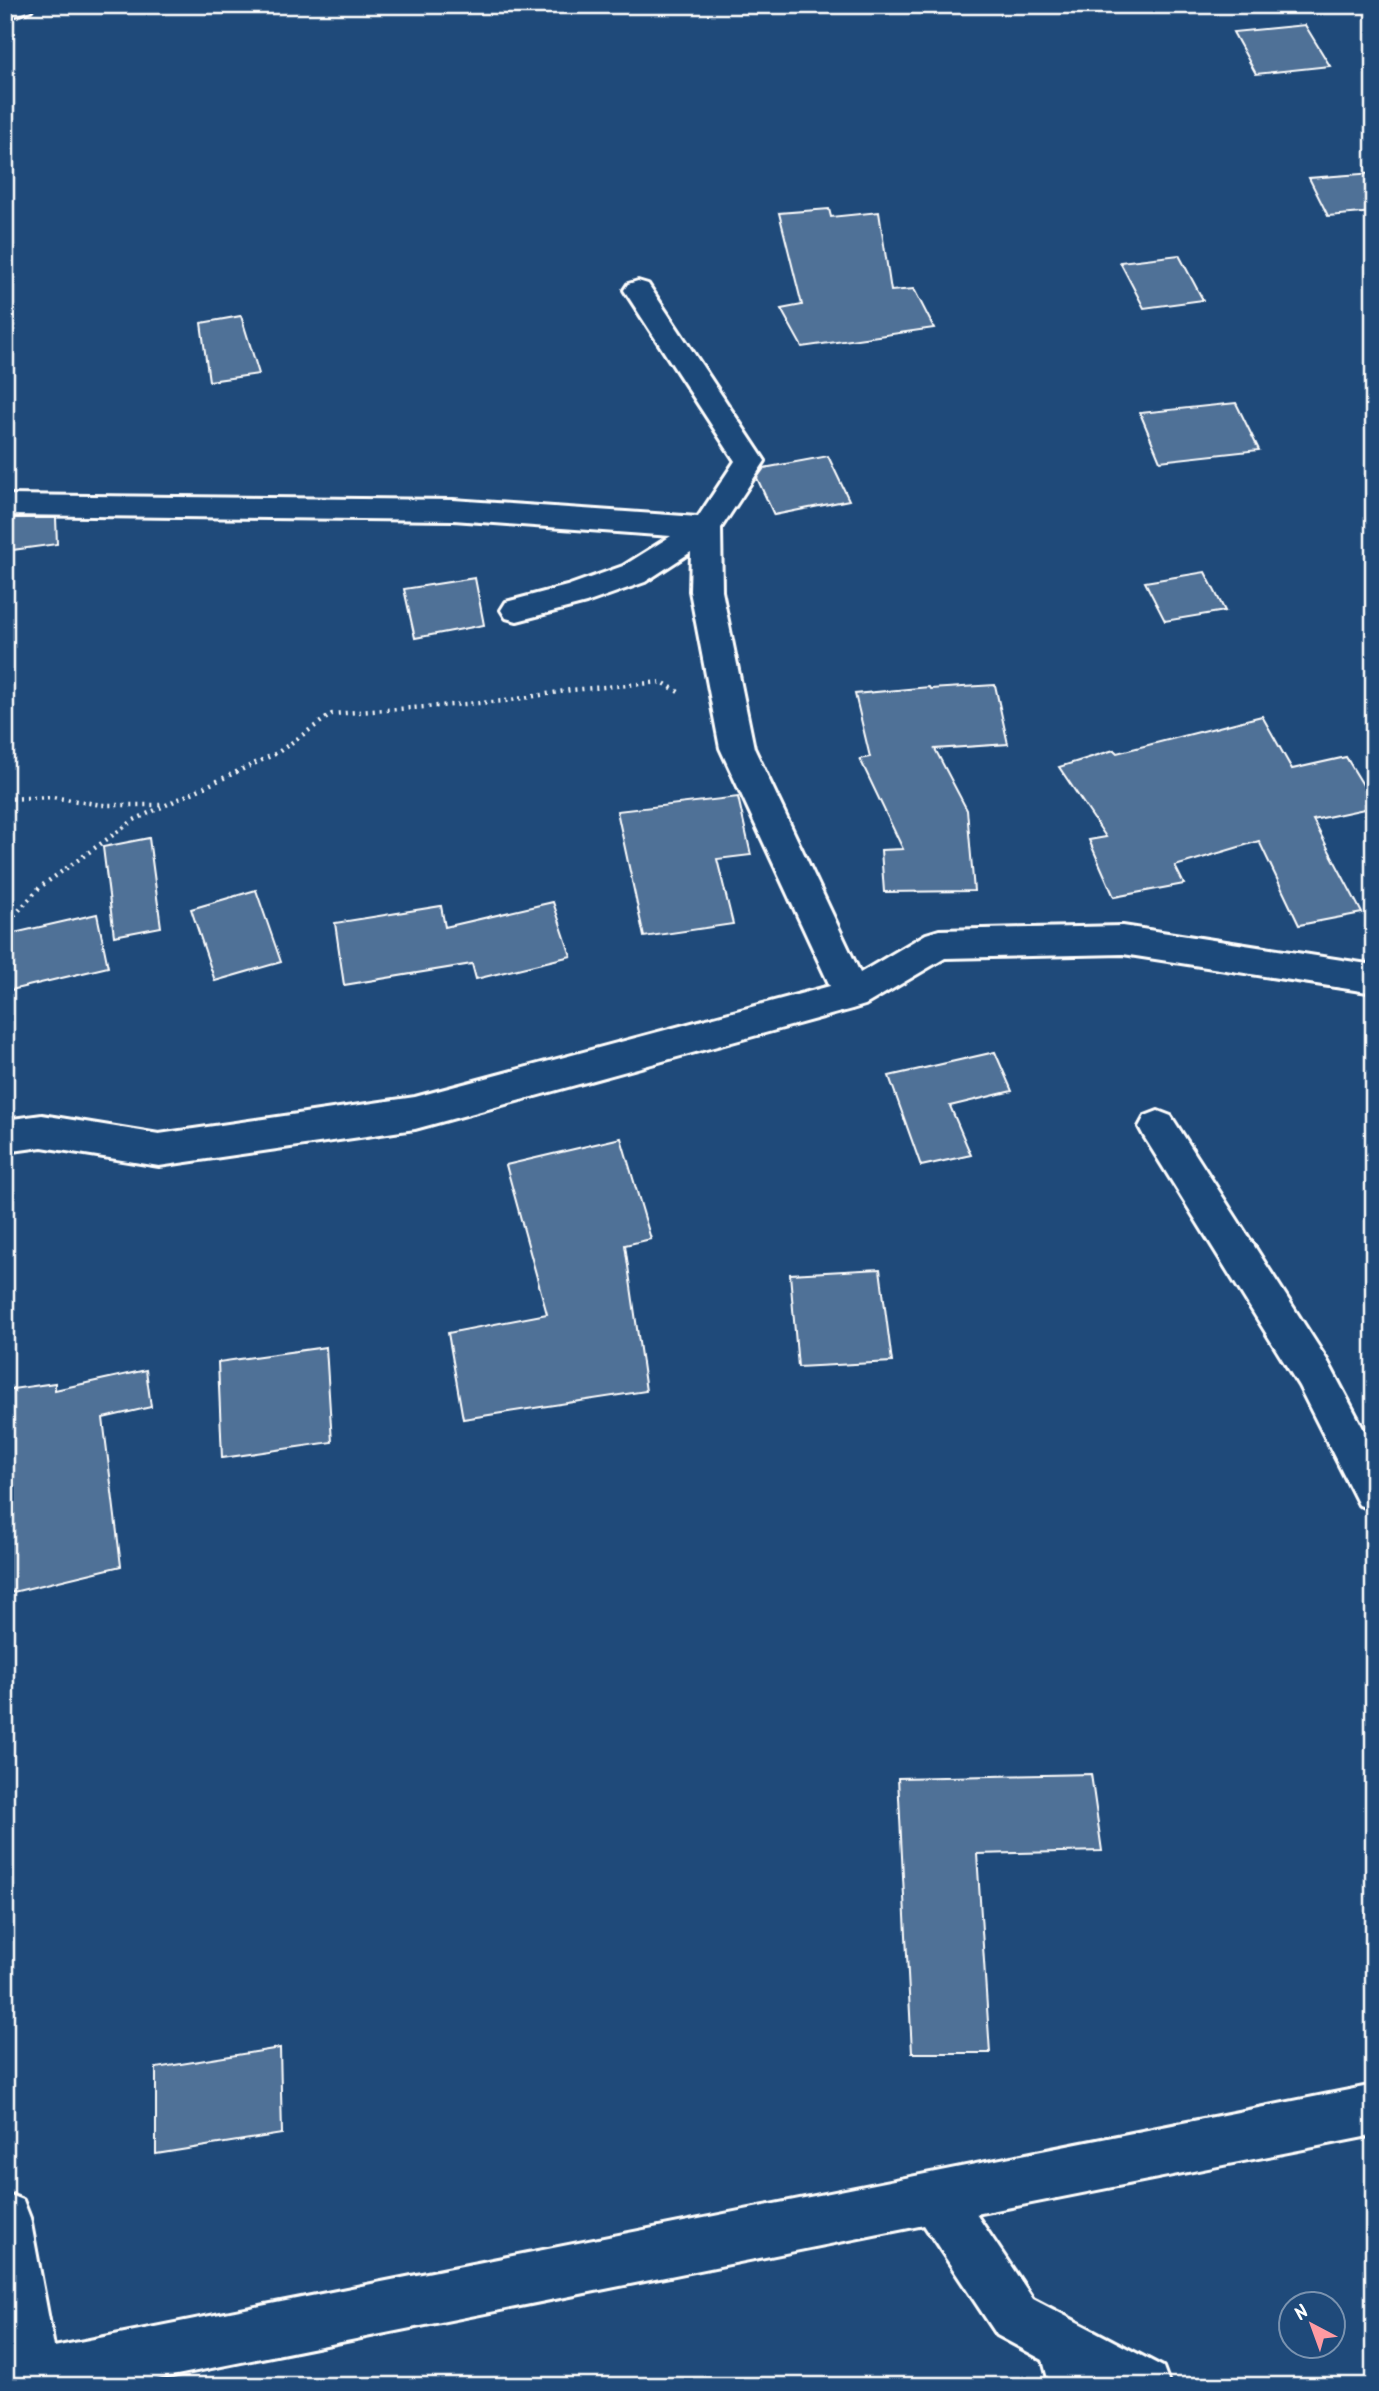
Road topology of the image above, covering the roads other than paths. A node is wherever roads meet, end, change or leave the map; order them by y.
1 (22, 5) edge
2 (5, 12) edge
3 (638, 290) dead end
4 (5, 505) edge
5 (706, 528) junction
6 (517, 610) dead end
7 (1374, 979) edge
8 (852, 995) junction
9 (1158, 1127) dead end
10 (5, 1136) edge
11 (1374, 1491) edge
12 (1374, 2110) edge
13 (935, 2197) junction
14 (5, 2218) edge
15 (1070, 2364) edge
16 (19, 2381) edge
17 (1144, 2386) edge

1 - 2 street
3 - 5 street
4 - 5 street
5 - 6 street
5 - 8 street
7 - 8 street
8 - 10 street
9 - 11 street
12 - 13 street
13 - 15 street
13 - 16 street
14 - 16 street
15 - 17 street

